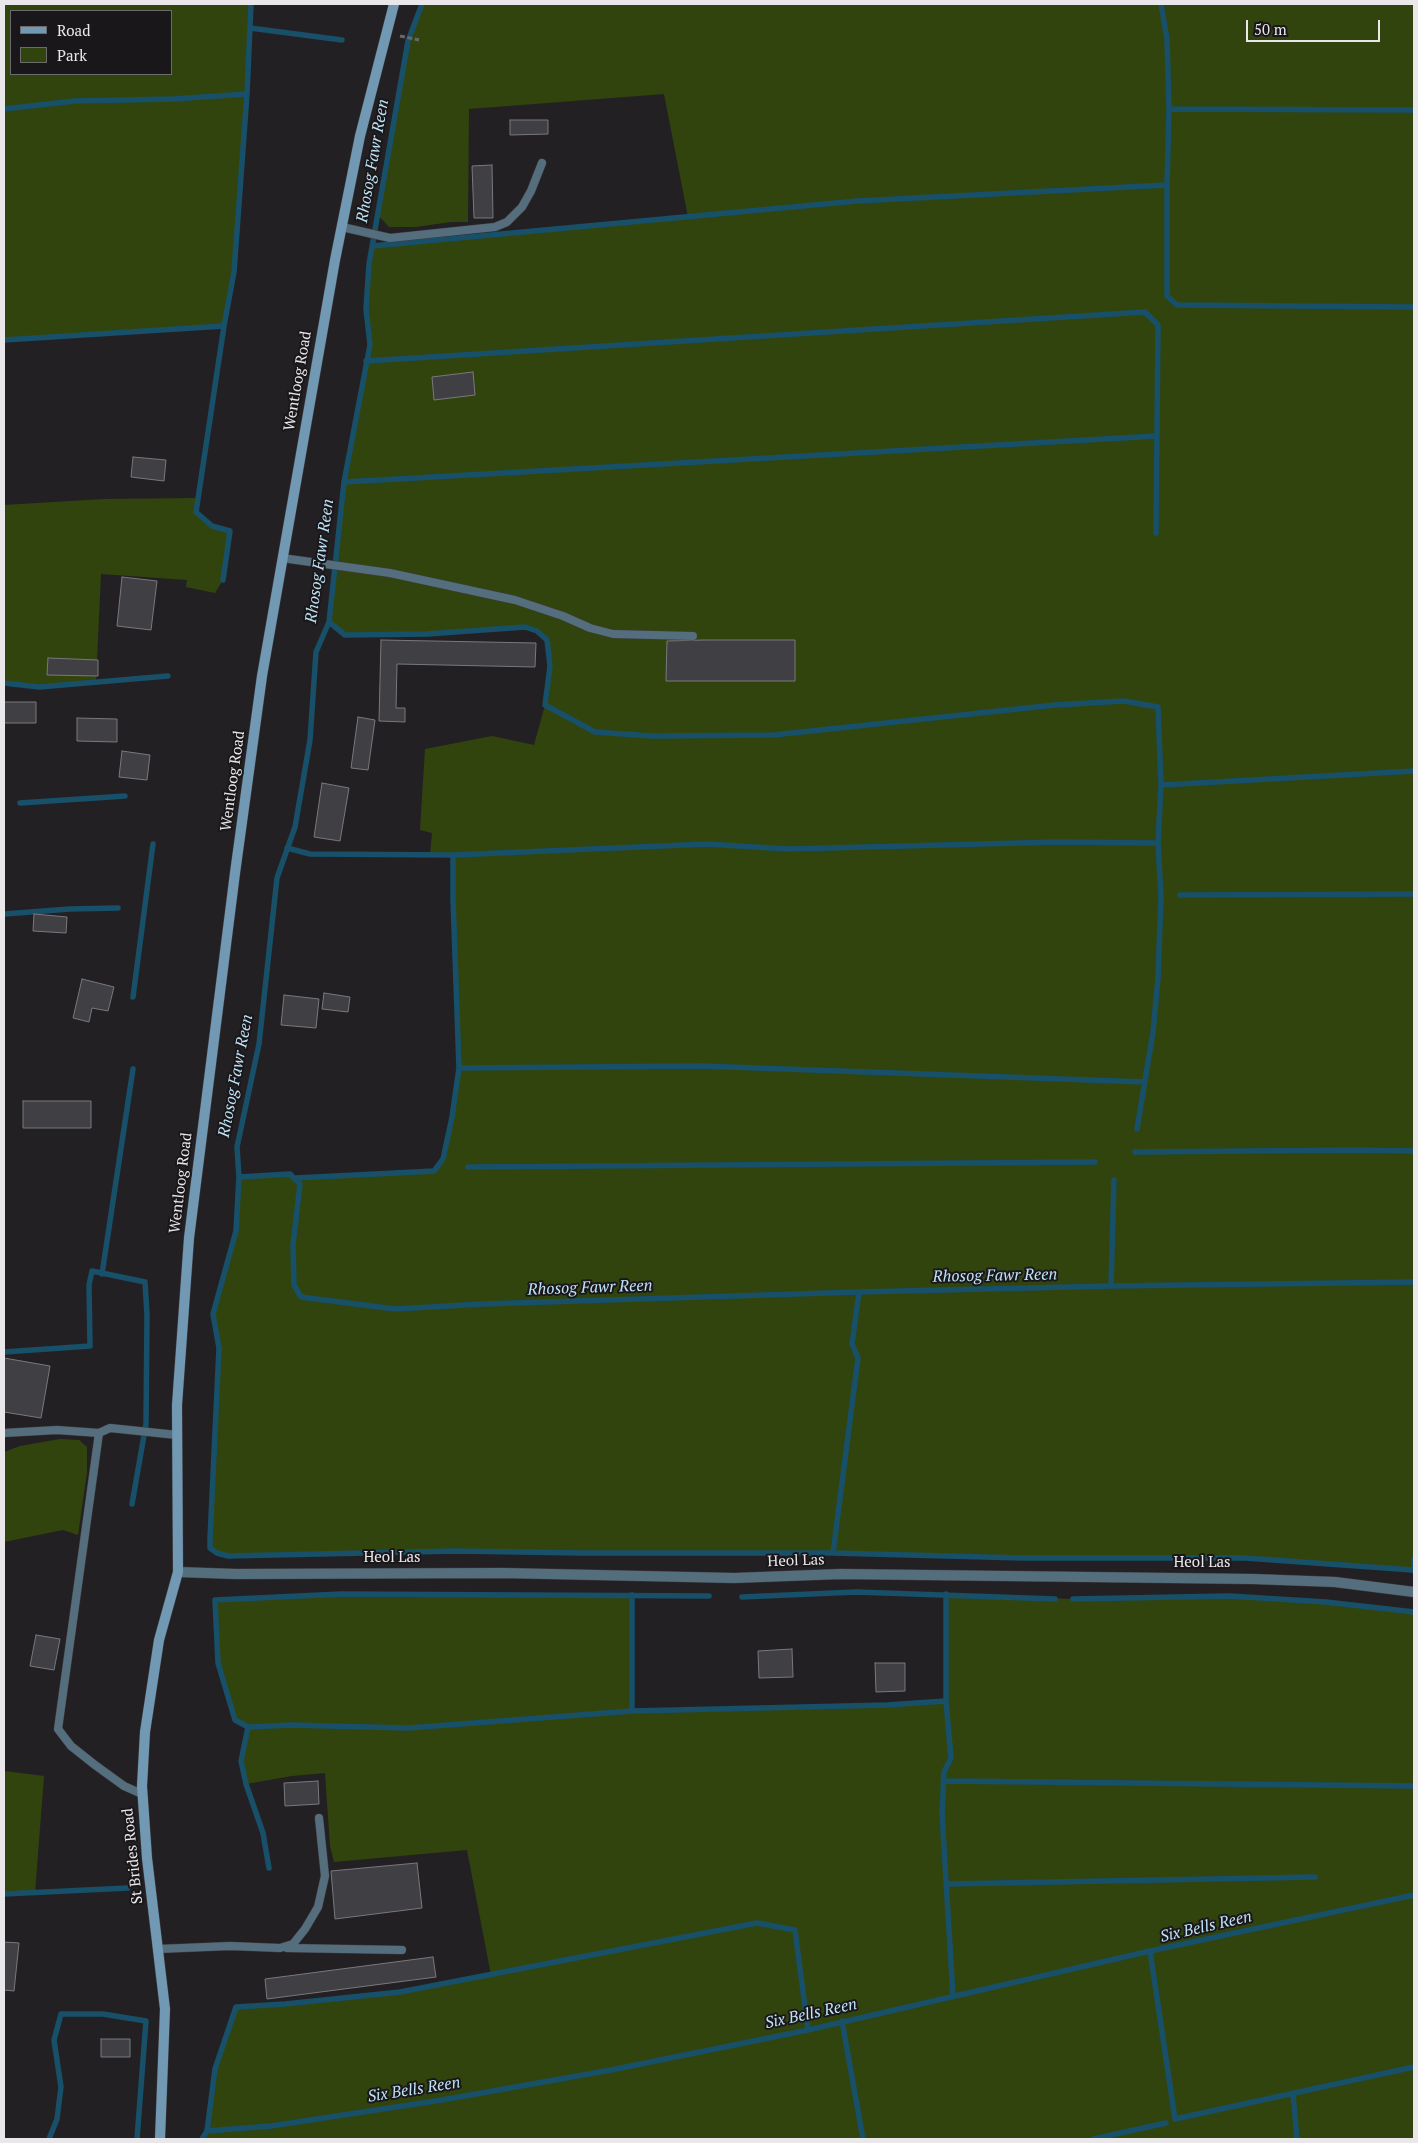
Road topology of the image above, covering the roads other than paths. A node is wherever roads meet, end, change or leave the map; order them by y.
1 (394, 4) edge
2 (542, 163) dead end
3 (342, 226) junction
4 (282, 558) junction
5 (693, 636) dead end
6 (4, 1433) edge
7 (99, 1433) junction
8 (177, 1434) junction
9 (178, 1572) junction
10 (1414, 1592) edge
11 (142, 1794) junction
12 (319, 1818) dead end
13 (280, 1948) junction
14 (158, 1949) junction
15 (402, 1950) dead end
16 (160, 2139) edge

1 - 3 main road, Wentloog Road
2 - 3 lane
3 - 4 main road, Wentloog Road
4 - 5 lane
4 - 8 main road, Wentloog Road
6 - 7 lane
7 - 8 lane
7 - 11 lane
8 - 9 main road, Wentloog Road
9 - 10 street, Heol Las
9 - 11 main road, St Brides Road
11 - 14 main road, St Brides Road
12 - 13 lane
13 - 14 lane
13 - 15 lane
14 - 16 main road, St Brides Road

